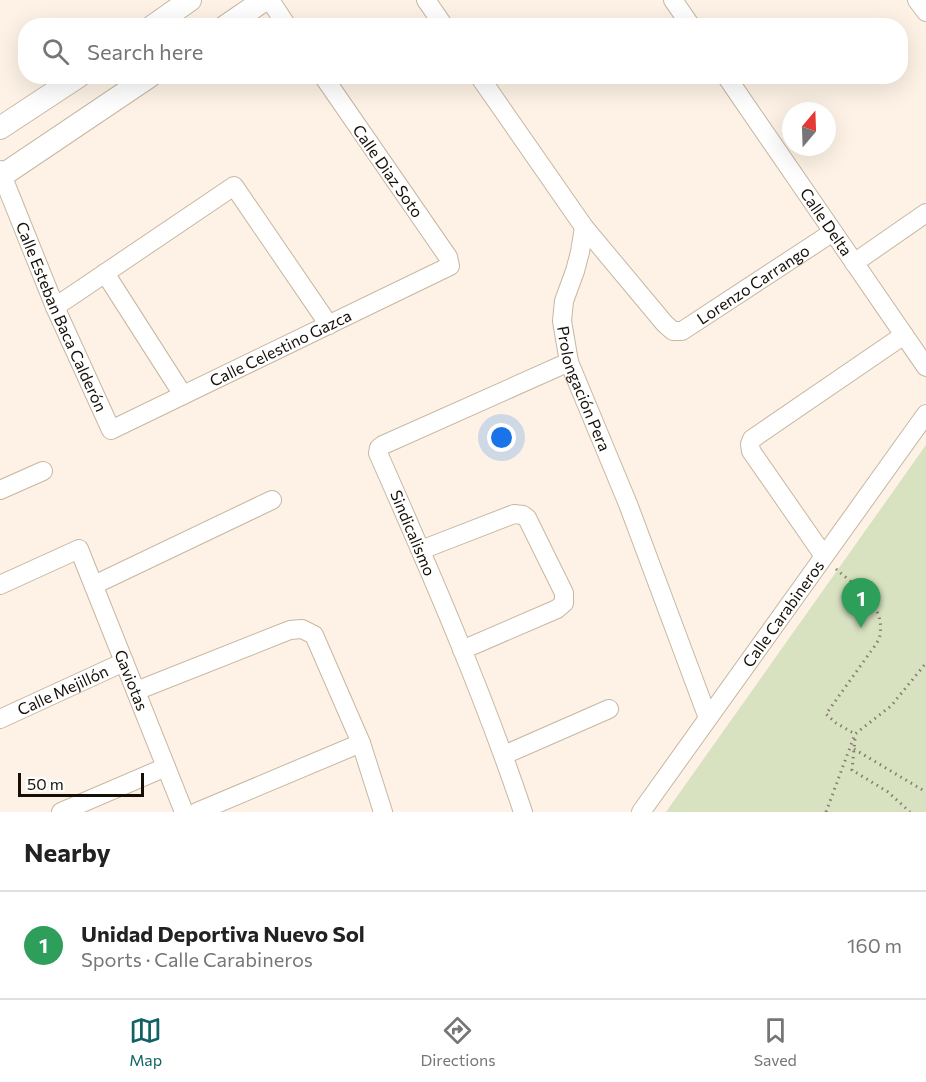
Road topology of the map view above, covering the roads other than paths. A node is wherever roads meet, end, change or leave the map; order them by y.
1 (190, 0) edge
2 (264, 0) edge
3 (270, 0) edge
4 (426, 0) edge
5 (673, 0) edge
6 (917, 0) edge
7 (926, 12) edge
8 (164, 18) edge
9 (238, 18) edge
10 (282, 18) edge
11 (438, 18) edge
12 (685, 18) edge
13 (67, 84) edge
14 (138, 84) edge
15 (329, 84) edge
16 (485, 84) edge
17 (731, 84) edge
18 (0, 128) edge
19 (1, 174) edge
20 (926, 213) edge
21 (584, 227) junction
22 (833, 232) junction
23 (854, 263) junction
24 (450, 266) joint
25 (105, 273) junction
26 (56, 307) junction
27 (329, 325) junction
28 (904, 335) junction
29 (569, 362) junction
30 (926, 367) edge
31 (183, 395) junction
32 (926, 414) edge
33 (111, 430) joint
34 (43, 471) dead end
35 (0, 490) edge
36 (272, 500) dead end
37 (421, 550) junction
38 (830, 562) junction
39 (0, 585) edge
40 (94, 585) junction
41 (462, 650) junction
42 (124, 662) junction
43 (136, 691) junction
44 (609, 709) dead end
45 (708, 718) junction
46 (0, 719) edge
47 (361, 743) junction
48 (504, 755) junction
49 (166, 767) junction
50 (62, 812) edge
51 (184, 812) edge
52 (197, 812) edge
53 (383, 812) edge
54 (523, 812) edge
55 (641, 812) edge

1 - 8 street
2 - 9 street
3 - 10 street
4 - 11 street
5 - 12 street
6 - 7 street
13 - 18 street
14 - 19 street
15 - 24 street, Calle Diaz Soto
16 - 21 street
17 - 22 street, Calle Delta
19 - 26 street, Calle Esteban Baca Calderón
20 - 23 street
21 - 22 street, Lorenzo Carrango
21 - 29 street, Prolongación Pera
22 - 23 street, Calle Delta
23 - 28 street, Calle Delta
24 - 27 street, Calle Celestino Gazca
25 - 26 street
25 - 27 street
25 - 31 street
26 - 33 street, Calle Esteban Baca Calderón
27 - 31 street, Calle Celestino Gazca
28 - 30 street, Calle Delta
28 - 38 street
29 - 37 street, Sindicalismo
29 - 45 street, Prolongación Pera
31 - 33 street, Calle Celestino Gazca
32 - 38 street, Calle Carabineros
34 - 35 street
36 - 40 street
37 - 41 street, Sindicalismo
37 - 41 street
38 - 45 street, Calle Carabineros
39 - 40 street, Gaviotas
40 - 42 street, Gaviotas
41 - 48 street, Sindicalismo
42 - 43 street, Gaviotas
42 - 46 street, Calle Mejillón
43 - 47 street
43 - 49 street, Gaviotas
44 - 48 street
45 - 55 street, Calle Carabineros
47 - 52 street
47 - 53 street
48 - 54 street, Sindicalismo
49 - 50 street
49 - 51 street, Gaviotas

